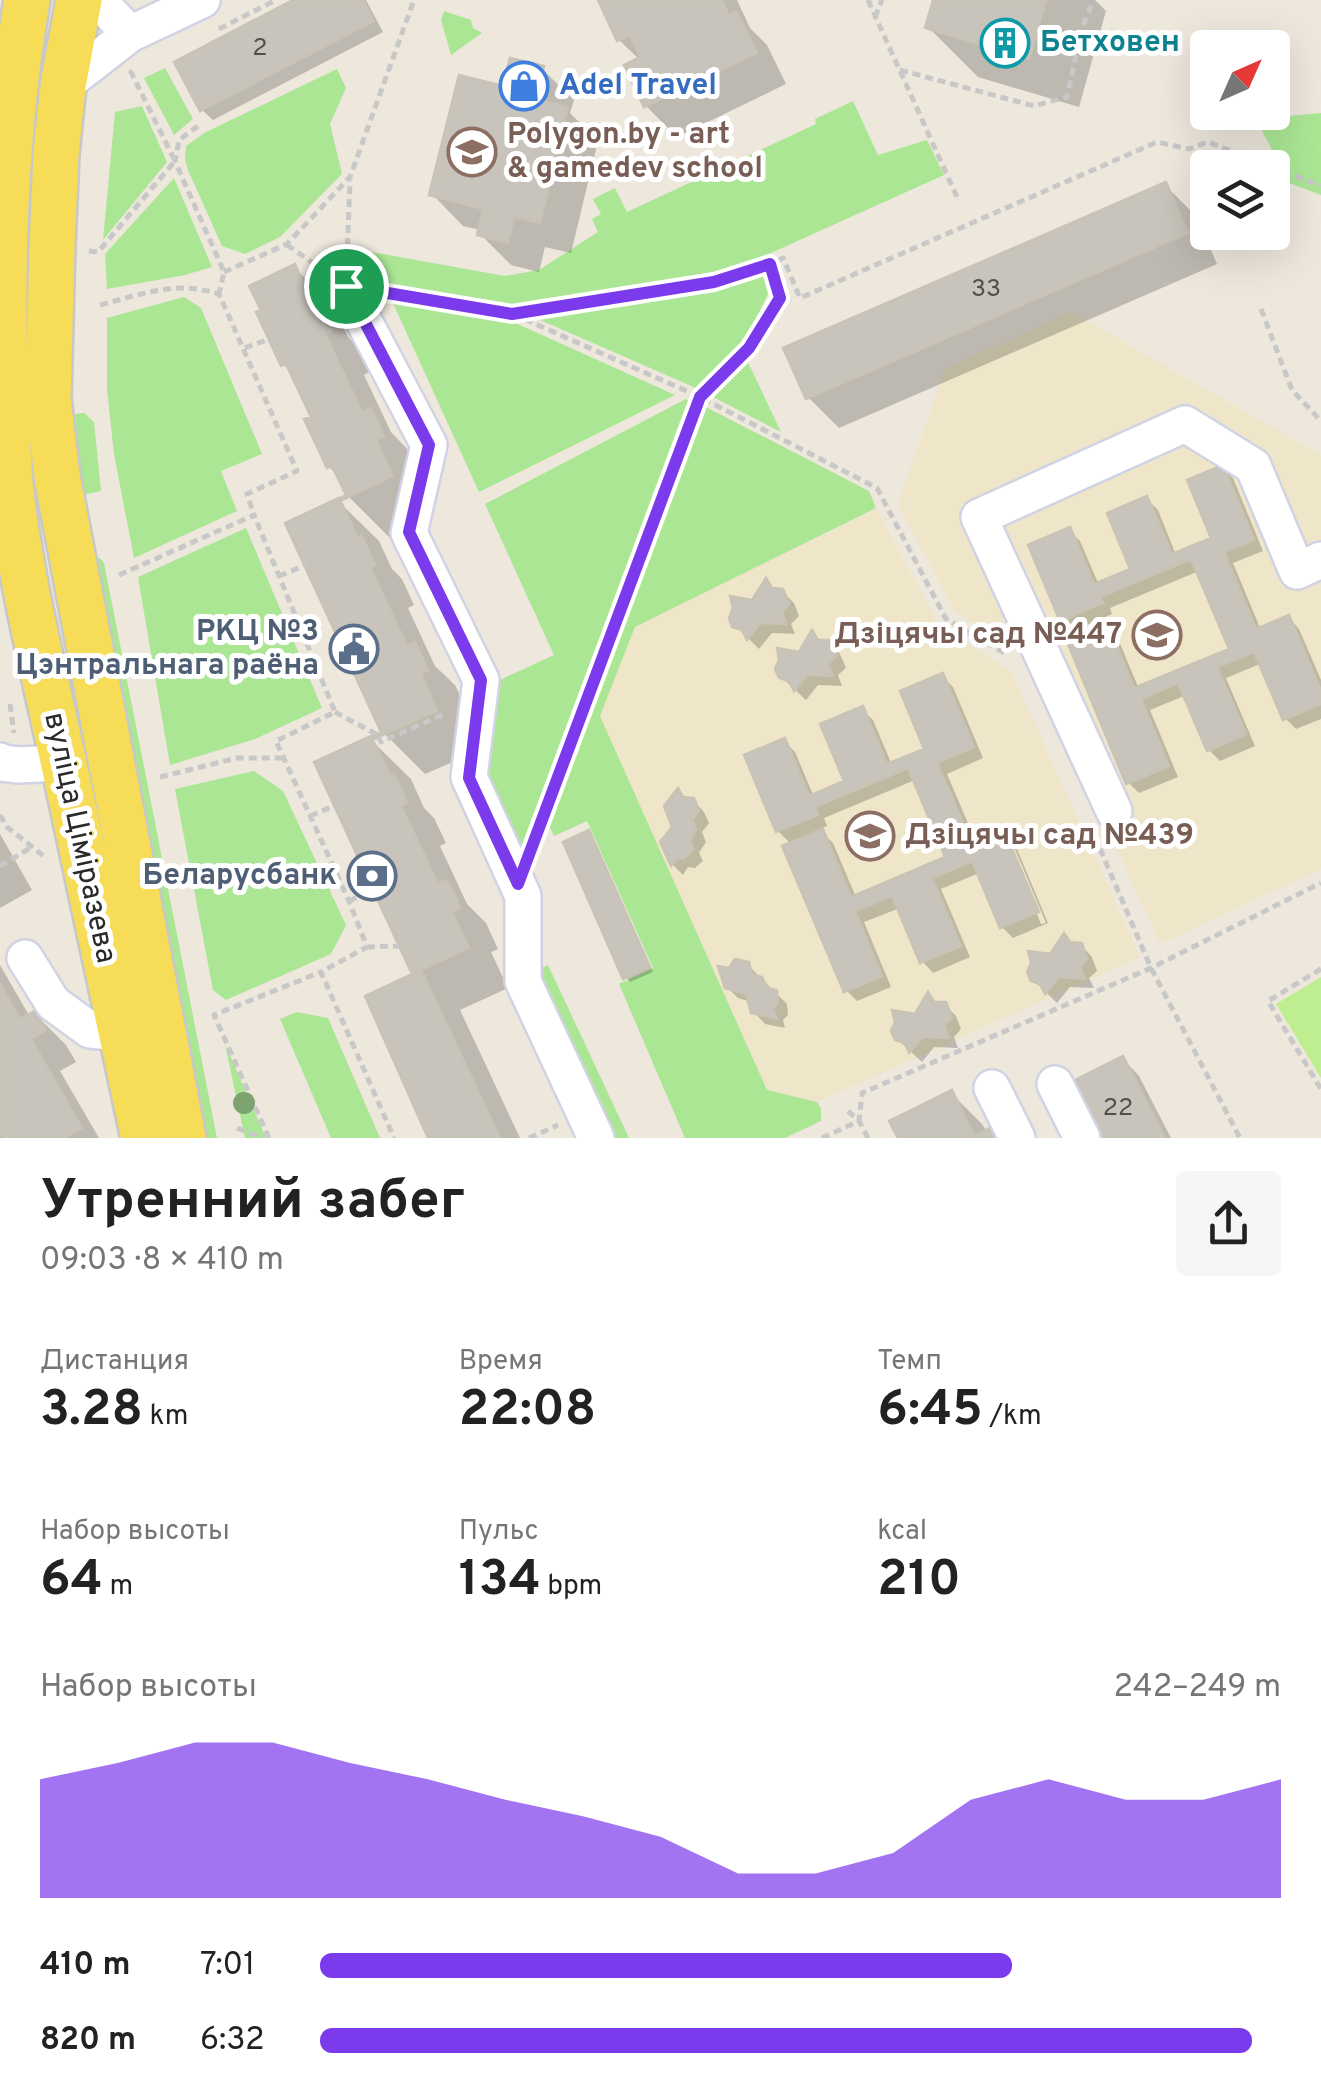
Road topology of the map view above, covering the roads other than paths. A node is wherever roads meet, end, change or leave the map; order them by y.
1 (27, 0) edge
2 (79, 0) edge
3 (98, 0) edge
4 (202, 0) edge
5 (130, 34) junction
6 (8, 73) edge
7 (63, 86) junction
8 (2, 165) edge
9 (346, 286) road end
10 (57, 476) junction
11 (5, 487) edge
12 (1321, 560) edge
13 (0, 761) edge
14 (63, 762) junction
15 (1102, 818) road end
16 (25, 958) dead end
17 (121, 1032) junction
18 (1055, 1084) dead end
19 (992, 1088) dead end
20 (585, 1134) edge
21 (144, 1138) edge
22 (183, 1138) edge
23 (1017, 1138) edge
24 (1082, 1138) edge

1 - 6 main road, вуліца Ціміразева
2 - 7 main road, вуліца Ціміразева
3 - 5 street
4 - 5 street
5 - 7 street
6 - 8 main road, вуліца Ціміразева
7 - 10 main road, вуліца Ціміразева
8 - 11 main road, вуліца Ціміразева
9 - 20 street
10 - 11 main road
10 - 22 main road, вуліца Ціміразева
11 - 14 main road, вуліца Ціміразева
12 - 15 street
13 - 14 street
14 - 17 main road, вуліца Ціміразева
16 - 17 street
17 - 21 main road, вуліца Ціміразева
18 - 24 street
19 - 23 street

